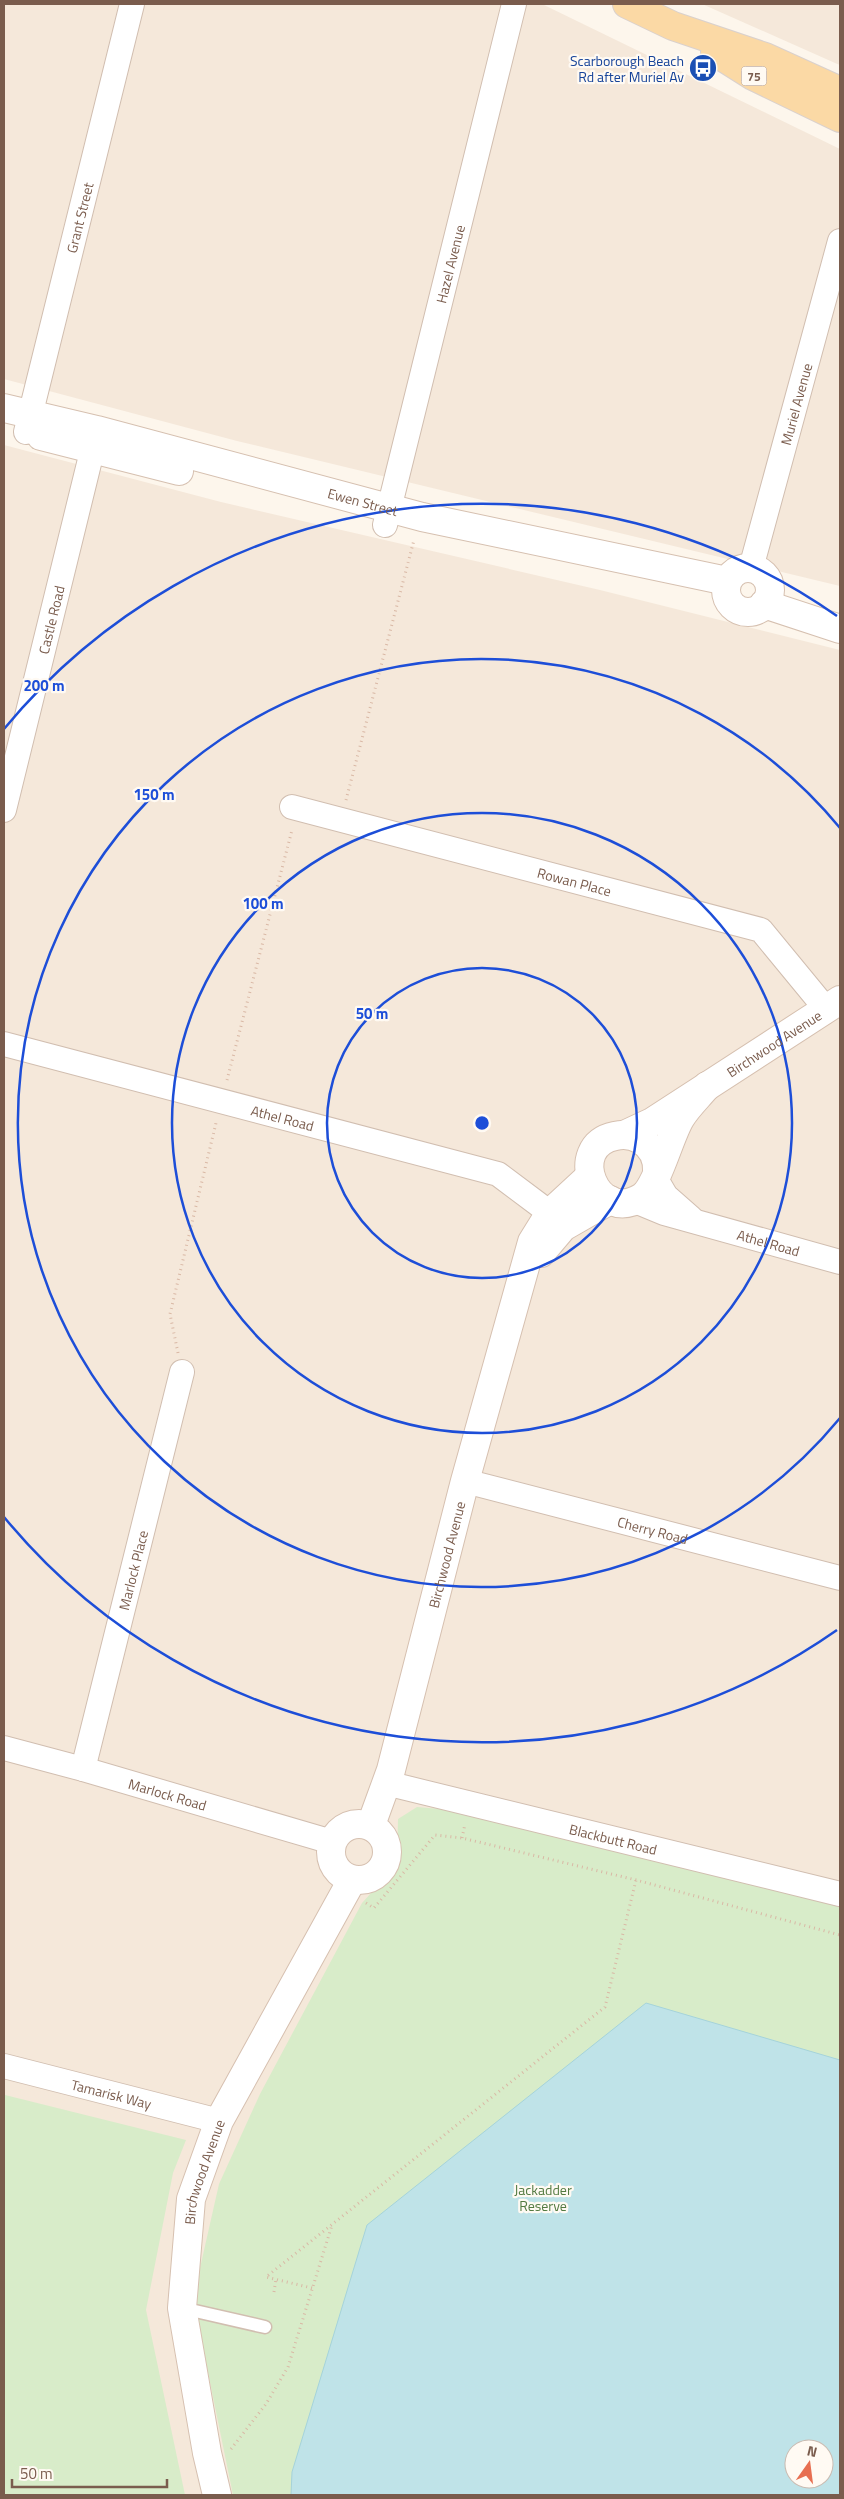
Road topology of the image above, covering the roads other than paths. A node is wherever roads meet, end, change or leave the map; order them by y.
1 (132, 4) edge
2 (514, 4) edge
3 (627, 4) edge
4 (673, 26) junction
5 (840, 91) edge
6 (840, 118) edge
7 (840, 241) edge
8 (4, 408) edge
9 (20, 424) edge
10 (95, 439) junction
11 (387, 517) junction
12 (751, 568) junction
13 (727, 588) junction
14 (767, 596) junction
15 (840, 613) edge
16 (840, 629) edge
17 (7, 779) edge
18 (292, 807) dead end
19 (4, 810) edge
20 (833, 1004) edge
21 (4, 1044) edge
22 (707, 1086) junction
23 (624, 1135) junction
24 (590, 1176) junction
25 (656, 1176) junction
26 (623, 1200) junction
27 (550, 1213) junction
28 (697, 1222) junction
29 (840, 1262) edge
30 (521, 1283) junction
31 (182, 1372) dead end
32 (465, 1481) junction
33 (840, 1578) edge
34 (4, 1748) edge
35 (83, 1769) junction
36 (386, 1782) junction
37 (371, 1825) junction
38 (332, 1842) junction
39 (348, 1885) junction
40 (840, 1894) edge
41 (4, 2066) edge
42 (218, 2121) junction
43 (182, 2308) junction
44 (265, 2326) dead end
45 (217, 2495) edge

1 - 9 street, Grant Street
2 - 11 street, Hazel Avenue
3 - 4 main road, 75
4 - 5 main road, 75
4 - 6 main road, 75
7 - 12 street, Muriel Avenue
8 - 9 street, Ewen Street
9 - 10 street, Ewen Street
10 - 11 street, Ewen Street
10 - 17 street, Castle Road
11 - 13 street, Ewen Street
11 - 13 street, Ewen Street
12 - 13 street
12 - 14 street
13 - 14 street
14 - 15 street
14 - 16 street
17 - 19 street, Castle Road
18 - 20 street, Rowan Place
20 - 22 street, Birchwood Avenue
21 - 27 street, Athel Road
22 - 23 street, Birchwood Avenue
22 - 25 street, Birchwood Avenue
23 - 24 street, Birchwood Avenue
23 - 25 street
24 - 26 street
24 - 27 street, Birchwood Avenue
25 - 26 street, Birchwood Avenue
25 - 28 street, Athel Road
26 - 28 street, Athel Road
26 - 30 street, Birchwood Avenue
27 - 30 street, Birchwood Avenue
28 - 29 street, Athel Road
30 - 32 street, Birchwood Avenue
31 - 35 street, Marlock Place
32 - 33 street, Cherry Road
32 - 36 street, Birchwood Avenue
34 - 35 street, Marlock Road
35 - 38 street, Marlock Road
36 - 37 street, Birchwood Avenue
36 - 40 street, Blackbutt Road
37 - 38 street
37 - 39 street
38 - 39 street
39 - 42 street, Birchwood Avenue
41 - 42 street, Tamarisk Way
42 - 43 street, Birchwood Avenue
43 - 44 lane
43 - 45 street, Birchwood Avenue

